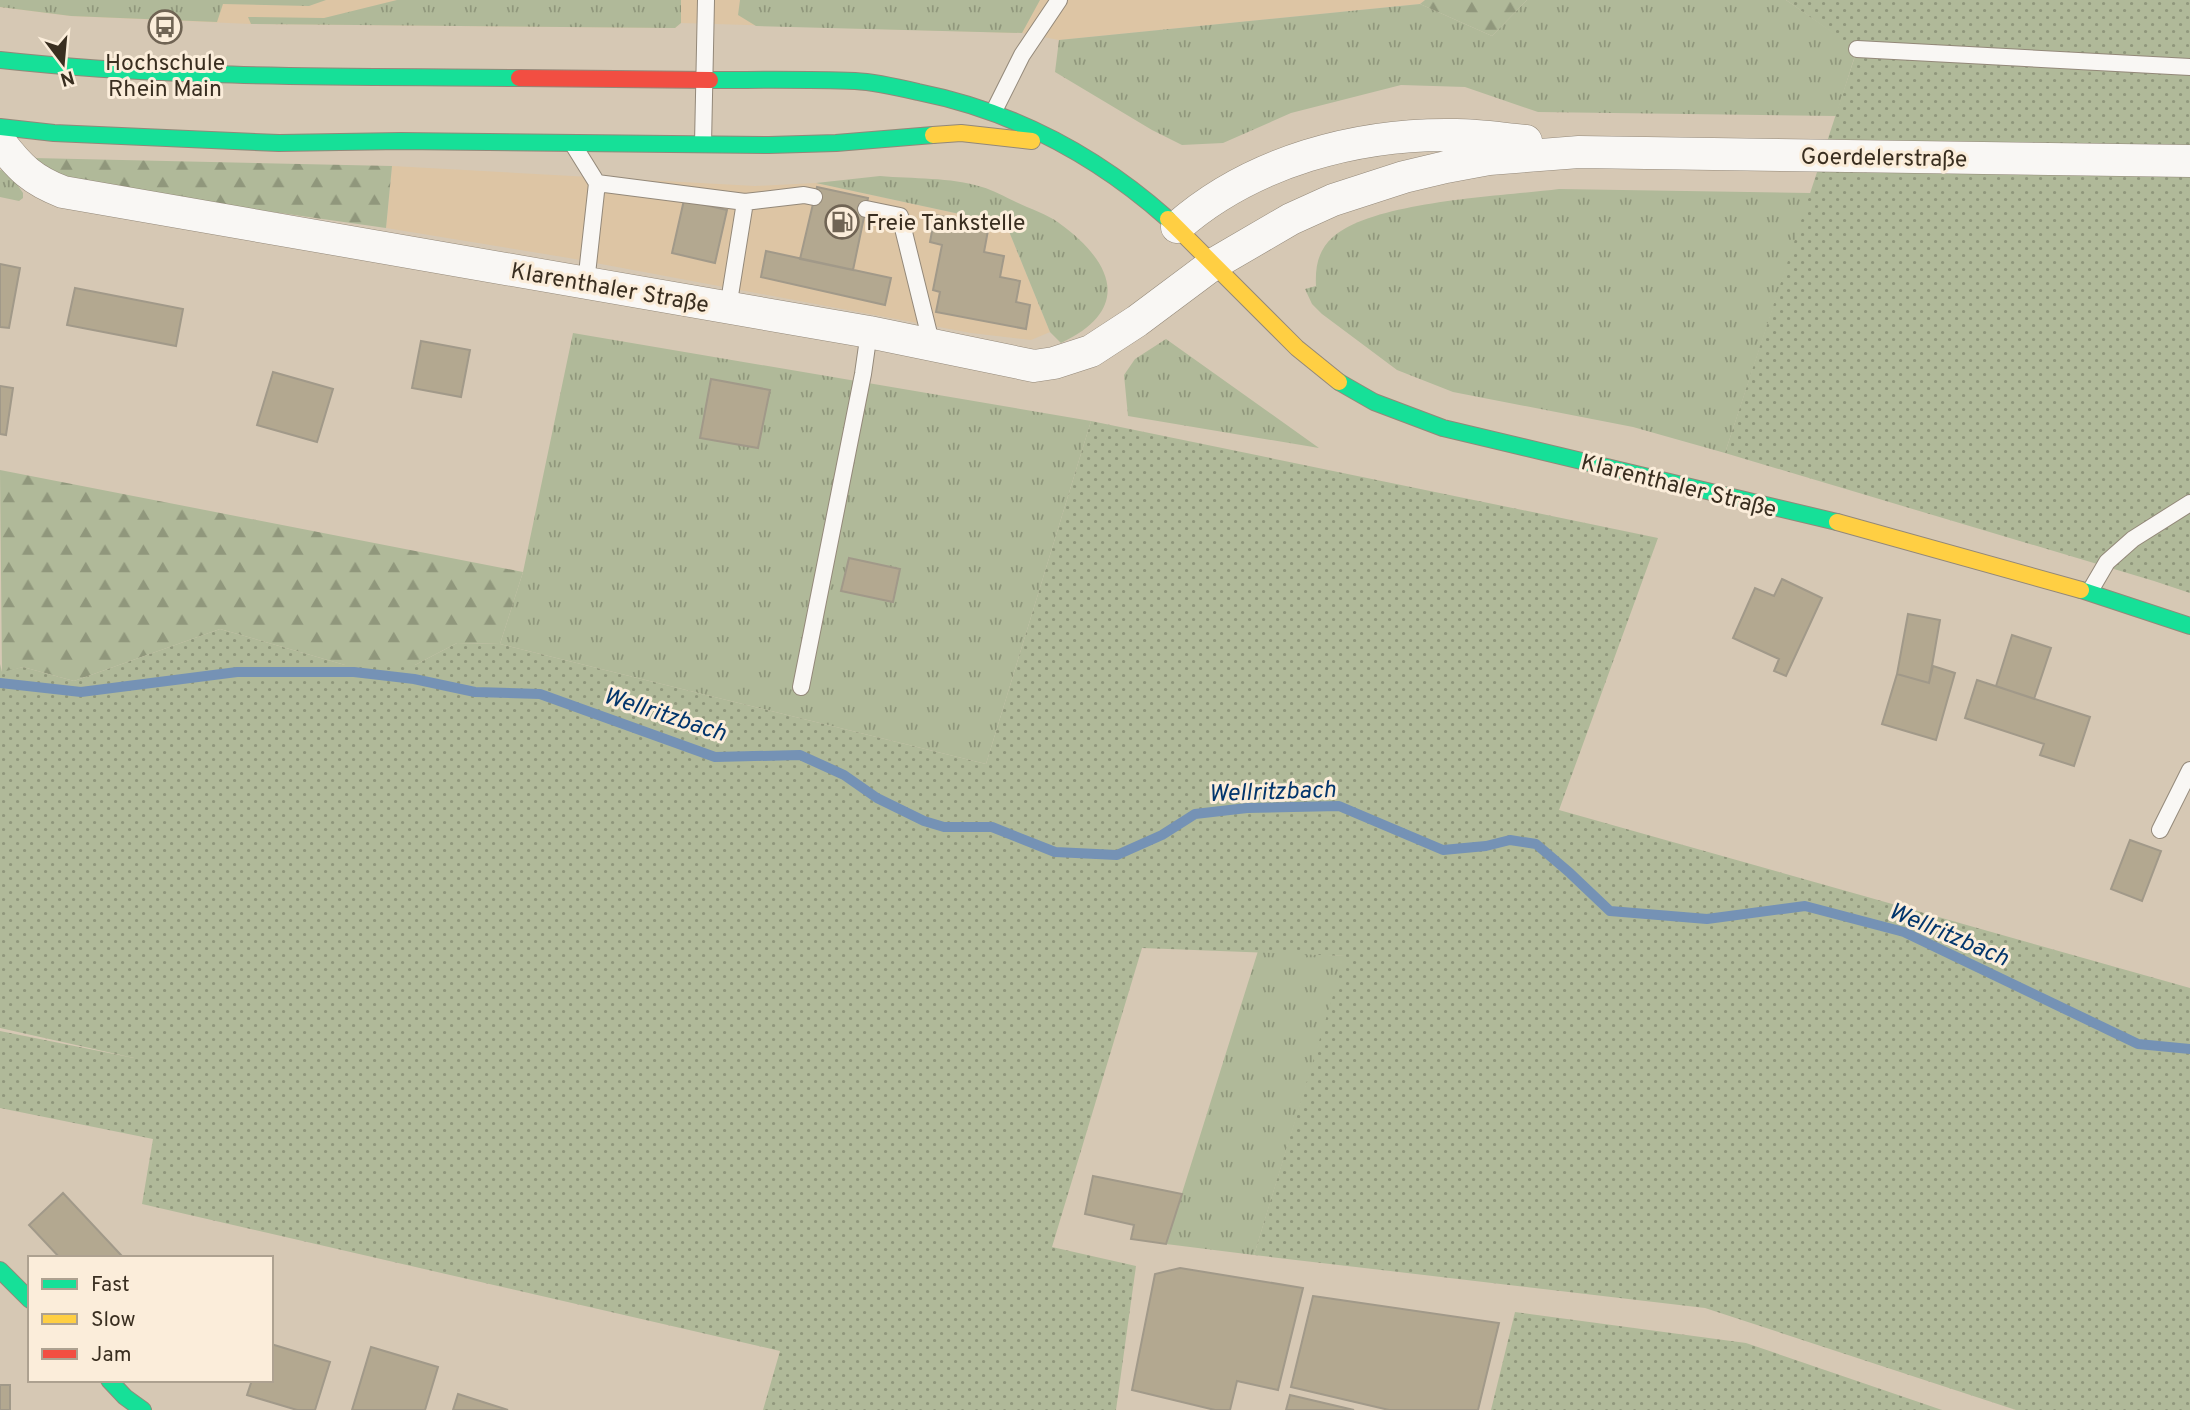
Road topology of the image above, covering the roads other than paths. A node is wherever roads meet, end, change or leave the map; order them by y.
1 (706, 0) edge
2 (1059, 0) edge
3 (1857, 49) dead end
4 (0, 60) edge
5 (2190, 67) edge
6 (704, 80) junction
7 (994, 111) junction
8 (0, 127) edge
9 (0, 142) edge
10 (573, 144) junction
11 (703, 144) junction
12 (1579, 152) junction
13 (1090, 157) junction
14 (2190, 161) edge
15 (597, 183) junction
16 (814, 197) dead end
17 (745, 202) junction
18 (866, 209) dead end
19 (1177, 227) junction
20 (1212, 265) junction
21 (586, 283) junction
22 (728, 308) junction
23 (869, 332) junction
24 (932, 346) junction
25 (2190, 503) edge
26 (2090, 591) junction
27 (2190, 625) edge
28 (801, 687) dead end
29 (2190, 770) edge
30 (2160, 830) dead end
31 (0, 1270) edge
32 (28, 1298) edge
33 (111, 1382) edge
34 (143, 1410) edge

1 - 6 lane
2 - 7 lane
3 - 5 lane
4 - 6 main road, Klarenthaler Straße
6 - 7 main road, Klarenthaler Straße
6 - 11 lane
7 - 13 main road, Klarenthaler Straße
8 - 10 main road, Klarenthaler Straße
9 - 21 street, Klarenthaler Straße
10 - 11 main road, Klarenthaler Straße
10 - 15 lane
11 - 13 main road, Klarenthaler Straße
12 - 14 street, Goerdelerstraße
12 - 19 street, Goerdelerstraße
12 - 20 street, Goerdelerstraße
13 - 19 main road, Klarenthaler Straße
15 - 17 lane
15 - 21 lane
16 - 17 lane
17 - 22 lane
18 - 24 lane
19 - 20 main road, Klarenthaler Straße
20 - 24 street, Klarenthaler Straße
20 - 26 main road, Klarenthaler Straße
21 - 22 street, Klarenthaler Straße
22 - 23 street, Klarenthaler Straße
23 - 24 street, Klarenthaler Straße
23 - 28 lane
25 - 26 lane
26 - 27 main road, Klarenthaler Straße
29 - 30 lane
31 - 32 main road
33 - 34 main road

